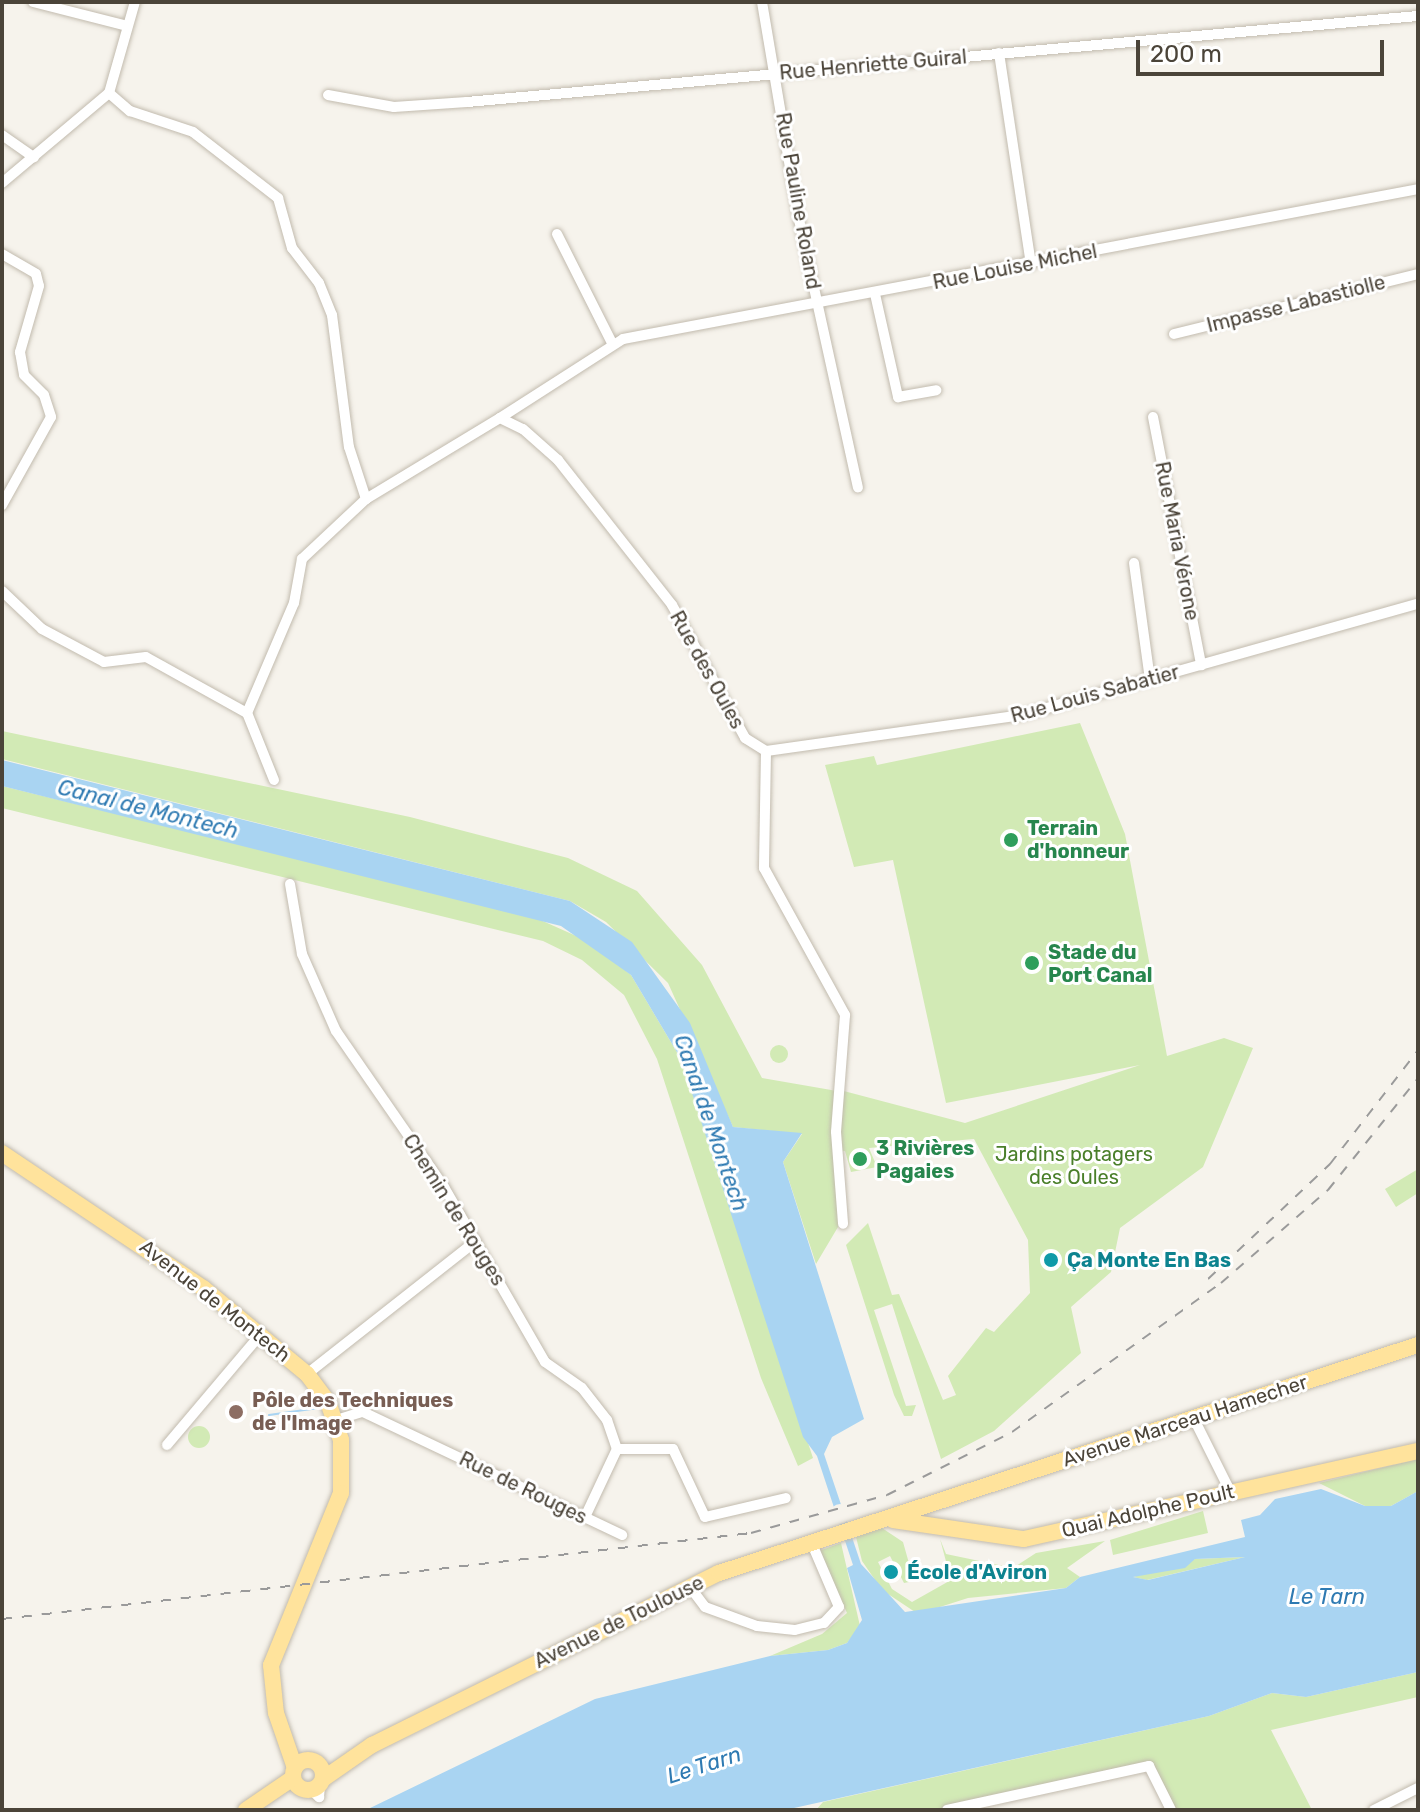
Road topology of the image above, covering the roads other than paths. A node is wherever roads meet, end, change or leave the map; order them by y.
1 (33, 2) edge
2 (135, 2) edge
3 (762, 2) edge
4 (1418, 16) edge
5 (127, 26) junction
6 (999, 53) junction
7 (776, 74) junction
8 (109, 93) junction
9 (328, 95) dead end
10 (2, 135) edge
11 (34, 157) junction
12 (2, 183) edge
13 (1418, 189) edge
14 (557, 234) dead end
15 (2, 254) edge
16 (1031, 265) junction
17 (1418, 274) edge
18 (875, 294) junction
19 (818, 306) junction
20 (1174, 334) dead end
21 (612, 343) junction
22 (936, 390) dead end
23 (1153, 417) dead end
24 (500, 418) junction
25 (858, 487) dead end
26 (366, 499) junction
27 (2, 505) edge
28 (1134, 563) dead end
29 (2, 591) edge
30 (1418, 604) edge
31 (1201, 665) junction
32 (1150, 680) junction
33 (247, 713) junction
34 (766, 751) junction
35 (274, 780) dead end
36 (290, 884) dead end
37 (2, 1153) edge
38 (843, 1224) dead end
39 (476, 1241) junction
40 (260, 1335) junction
41 (1418, 1345) edge
42 (307, 1374) junction
43 (1194, 1419) junction
44 (336, 1420) junction
45 (167, 1445) dead end
46 (617, 1449) junction
47 (1418, 1451) edge
48 (1231, 1493) junction
49 (951, 1496) junction
50 (786, 1498) dead end
51 (585, 1517) junction
52 (875, 1521) junction
53 (947, 1525) junction
54 (622, 1535) dead end
55 (812, 1544) junction
56 (690, 1587) junction
57 (309, 1777) junction
58 (1418, 1788) edge
59 (252, 1807) edge
60 (947, 1810) edge
61 (1171, 1810) edge
62 (1374, 1810) edge

1 - 5 street
2 - 5 street
3 - 7 street, Rue Pauline Roland
4 - 6 street, Rue Henriette Guiral
5 - 8 street
6 - 7 street, Rue Henriette Guiral
6 - 16 street
7 - 9 street, Rue Henriette Guiral
7 - 19 street, Rue Pauline Roland
8 - 11 street
8 - 26 street
10 - 11 street
11 - 12 street
13 - 16 street, Rue Louise Michel
14 - 21 street
15 - 27 street
16 - 18 street, Rue Louise Michel
17 - 20 street, Impasse Labastiolle
18 - 19 street, Rue Louise Michel
18 - 22 street
19 - 21 street, Rue Louise Michel
19 - 25 street, Rue Pauline Roland
21 - 24 street, Rue Louise Michel
23 - 31 street, Rue Maria Vérone
24 - 26 street
24 - 34 street, Rue des Oules
26 - 33 street
28 - 32 street
29 - 33 street
30 - 31 street, Rue Louis Sabatier
31 - 32 street, Rue Louis Sabatier
32 - 34 street, Rue Louis Sabatier
33 - 35 street
34 - 38 street
36 - 39 street, Chemin de Rouges
37 - 40 main road, Avenue de Montech
39 - 42 street
39 - 46 street, Chemin de Rouges
40 - 42 main road, Avenue de Montech
40 - 45 street
41 - 43 main road, Avenue Marceau Hamecher
42 - 44 main road, Avenue de Montech
43 - 48 street
43 - 49 main road, Avenue Marceau Hamecher
44 - 51 street, Rue de Rouges
44 - 57 main road, Avenue de Montech
46 - 50 street
46 - 51 street
47 - 48 main road, Quai Adolphe Poult
48 - 53 main road, Quai Adolphe Poult
49 - 52 main road, Avenue Marceau Hamecher
49 - 53 main road
51 - 54 street, Rue de Rouges
52 - 53 main road, Quai Adolphe Poult
52 - 55 main road, Avenue de Toulouse
55 - 56 main road, Avenue de Toulouse
55 - 56 street
56 - 57 main road, Avenue de Toulouse
57 - 59 main road, Avenue de Toulouse
58 - 62 street
60 - 61 street

